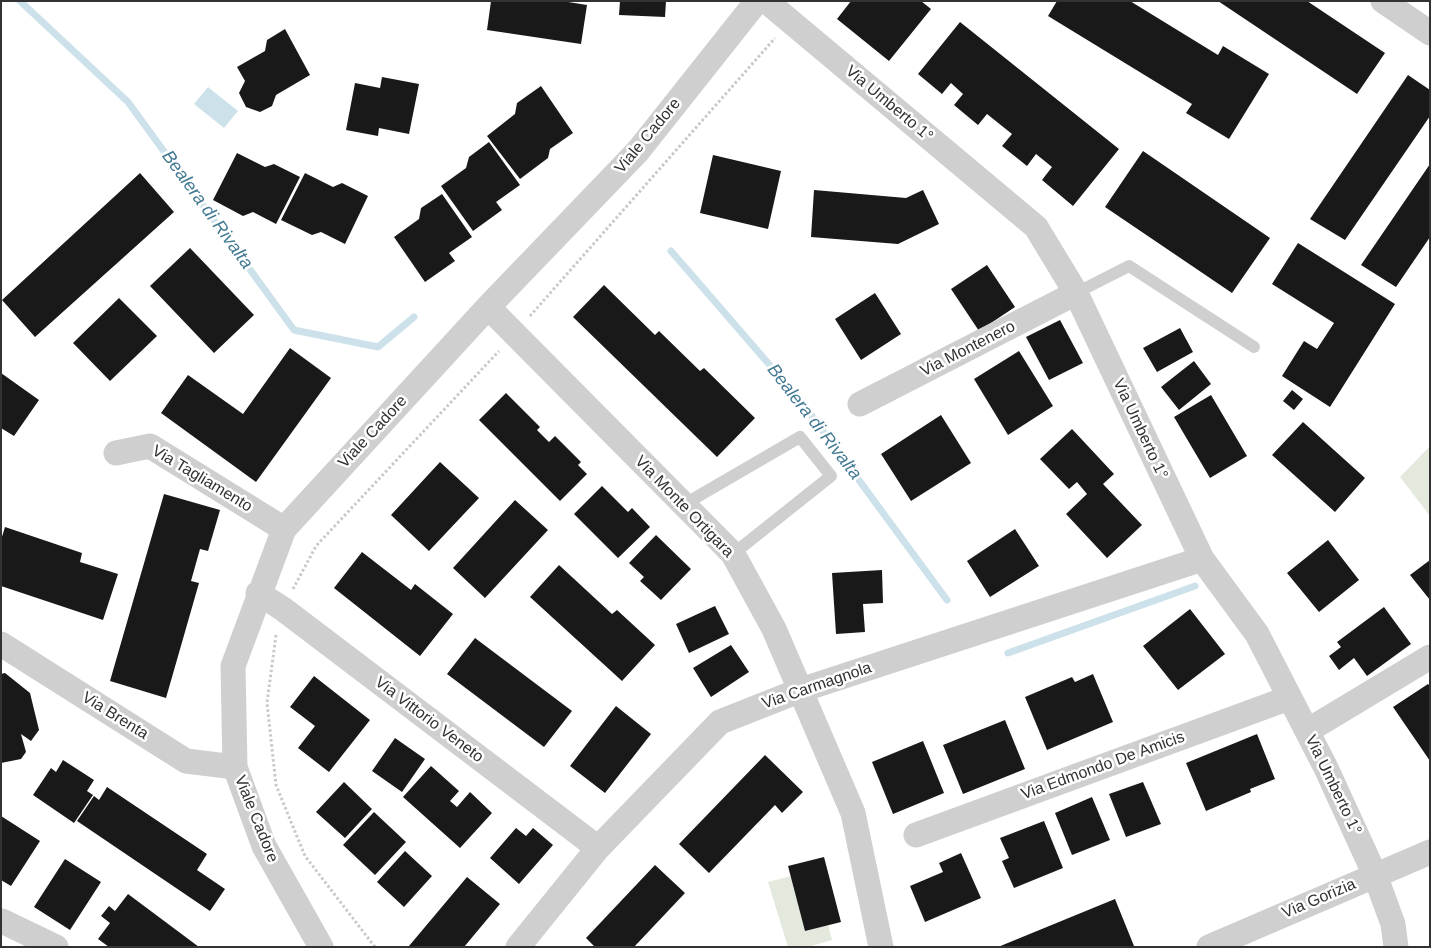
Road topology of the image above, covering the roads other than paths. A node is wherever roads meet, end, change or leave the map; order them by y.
1 (757, 1) edge
2 (766, 1) edge
3 (1383, 1) edge
4 (1430, 33) edge
5 (1076, 293) junction
6 (488, 307) junction
7 (1254, 348) dead end
8 (860, 404) dead end
9 (116, 453) dead end
10 (683, 505) junction
11 (284, 529) junction
12 (732, 554) junction
13 (1202, 559) junction
14 (258, 593) junction
15 (1, 644) edge
16 (1430, 657) edge
17 (801, 690) junction
18 (1289, 698) junction
19 (1307, 731) junction
20 (235, 767) junction
21 (916, 835) dead end
22 (598, 848) junction
23 (1430, 852) edge
24 (1375, 875) junction
25 (2, 921) edge
26 (56, 947) edge
27 (321, 947) edge
28 (518, 947) edge
29 (881, 947) edge
30 (1209, 947) edge
31 (1396, 947) edge

1 - 6 street, Viale Cadore
2 - 5 street, Via Umberto 1°
3 - 4 street
5 - 7 lane
5 - 8 street, Via Montenero
5 - 13 street, Via Umberto 1°
6 - 10 street, Via Monte Ortigara
6 - 11 street, Viale Cadore
9 - 11 street, Via Tagliamento
10 - 12 street, Via Monte Ortigara
10 - 12 lane
11 - 14 street, Viale Cadore
12 - 17 street, Via Monte Ortigara
13 - 17 street, Via Carmagnola
13 - 18 street, Via Umberto 1°
14 - 20 street, Viale Cadore
14 - 22 street, Via Vittorio Veneto
15 - 20 street, Via Brenta
16 - 19 street
17 - 22 street, Via Carmagnola
17 - 29 street, Via Monte Ortigara
18 - 19 street, Via Umberto 1°
18 - 21 street, Via Edmondo De Amicis
19 - 24 street, Via Umberto 1°
20 - 27 street, Viale Cadore
22 - 28 street, Via Carmagnola
23 - 24 street, Via Gorizia
24 - 30 street, Via Gorizia
24 - 31 street, Via Umberto 1°
25 - 26 street

